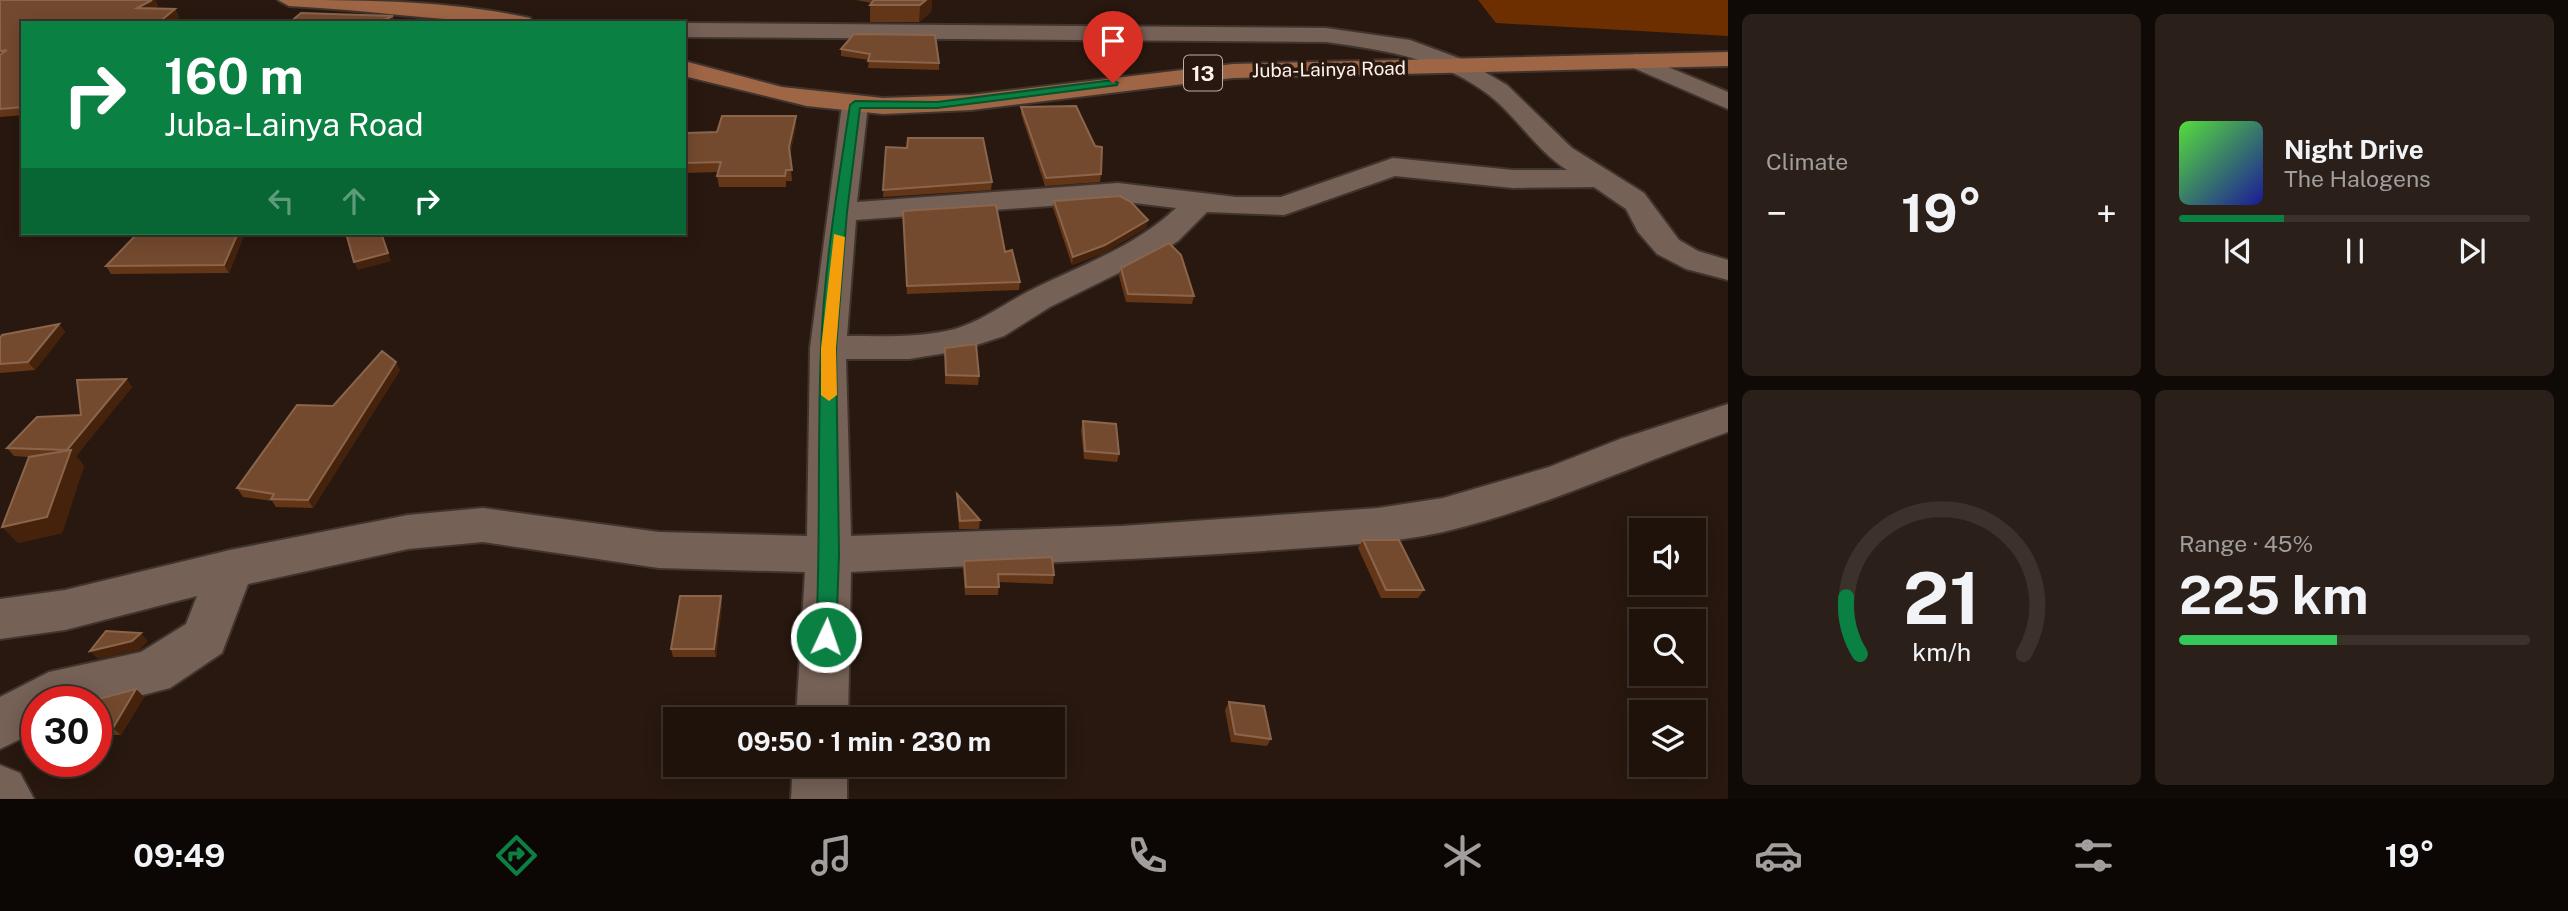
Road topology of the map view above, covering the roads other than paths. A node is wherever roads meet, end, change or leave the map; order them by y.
1 (289, 0) edge
2 (309, 0) edge
3 (811, 7) dead end
4 (510, 21) edge
5 (783, 29) junction
6 (686, 30) edge
7 (1728, 59) edge
8 (1637, 61) junction
9 (1457, 65) junction
10 (686, 69) edge
11 (1728, 102) edge
12 (855, 105) junction
13 (1601, 178) junction
14 (1199, 202) junction
15 (841, 212) junction
16 (1728, 270) edge
17 (828, 348) junction
18 (1728, 418) edge
19 (829, 555) junction
20 (230, 569) junction
21 (0, 619) edge
22 (89, 686) edge
23 (823, 707) edge
24 (21, 712) edge
25 (0, 725) edge
26 (820, 777) edge
27 (0, 792) edge
28 (6, 799) edge
29 (819, 799) edge

1 - 2 main road
2 - 4 main road
3 - 5 street
5 - 6 street
5 - 9 street
7 - 8 main road, Juba-Lainya Road / 13
8 - 9 main road, Juba-Lainya Road / 13
8 - 11 street
9 - 12 main road, Juba-Lainya Road / 13
9 - 13 street
10 - 12 main road, Juba-Lainya Road / 13
12 - 15 street
13 - 14 street
13 - 16 street
14 - 15 street
14 - 17 street
15 - 17 street
17 - 19 street
18 - 19 street
19 - 20 street
19 - 23 street
20 - 21 street
20 - 22 street
24 - 25 street
26 - 29 street
27 - 28 street

